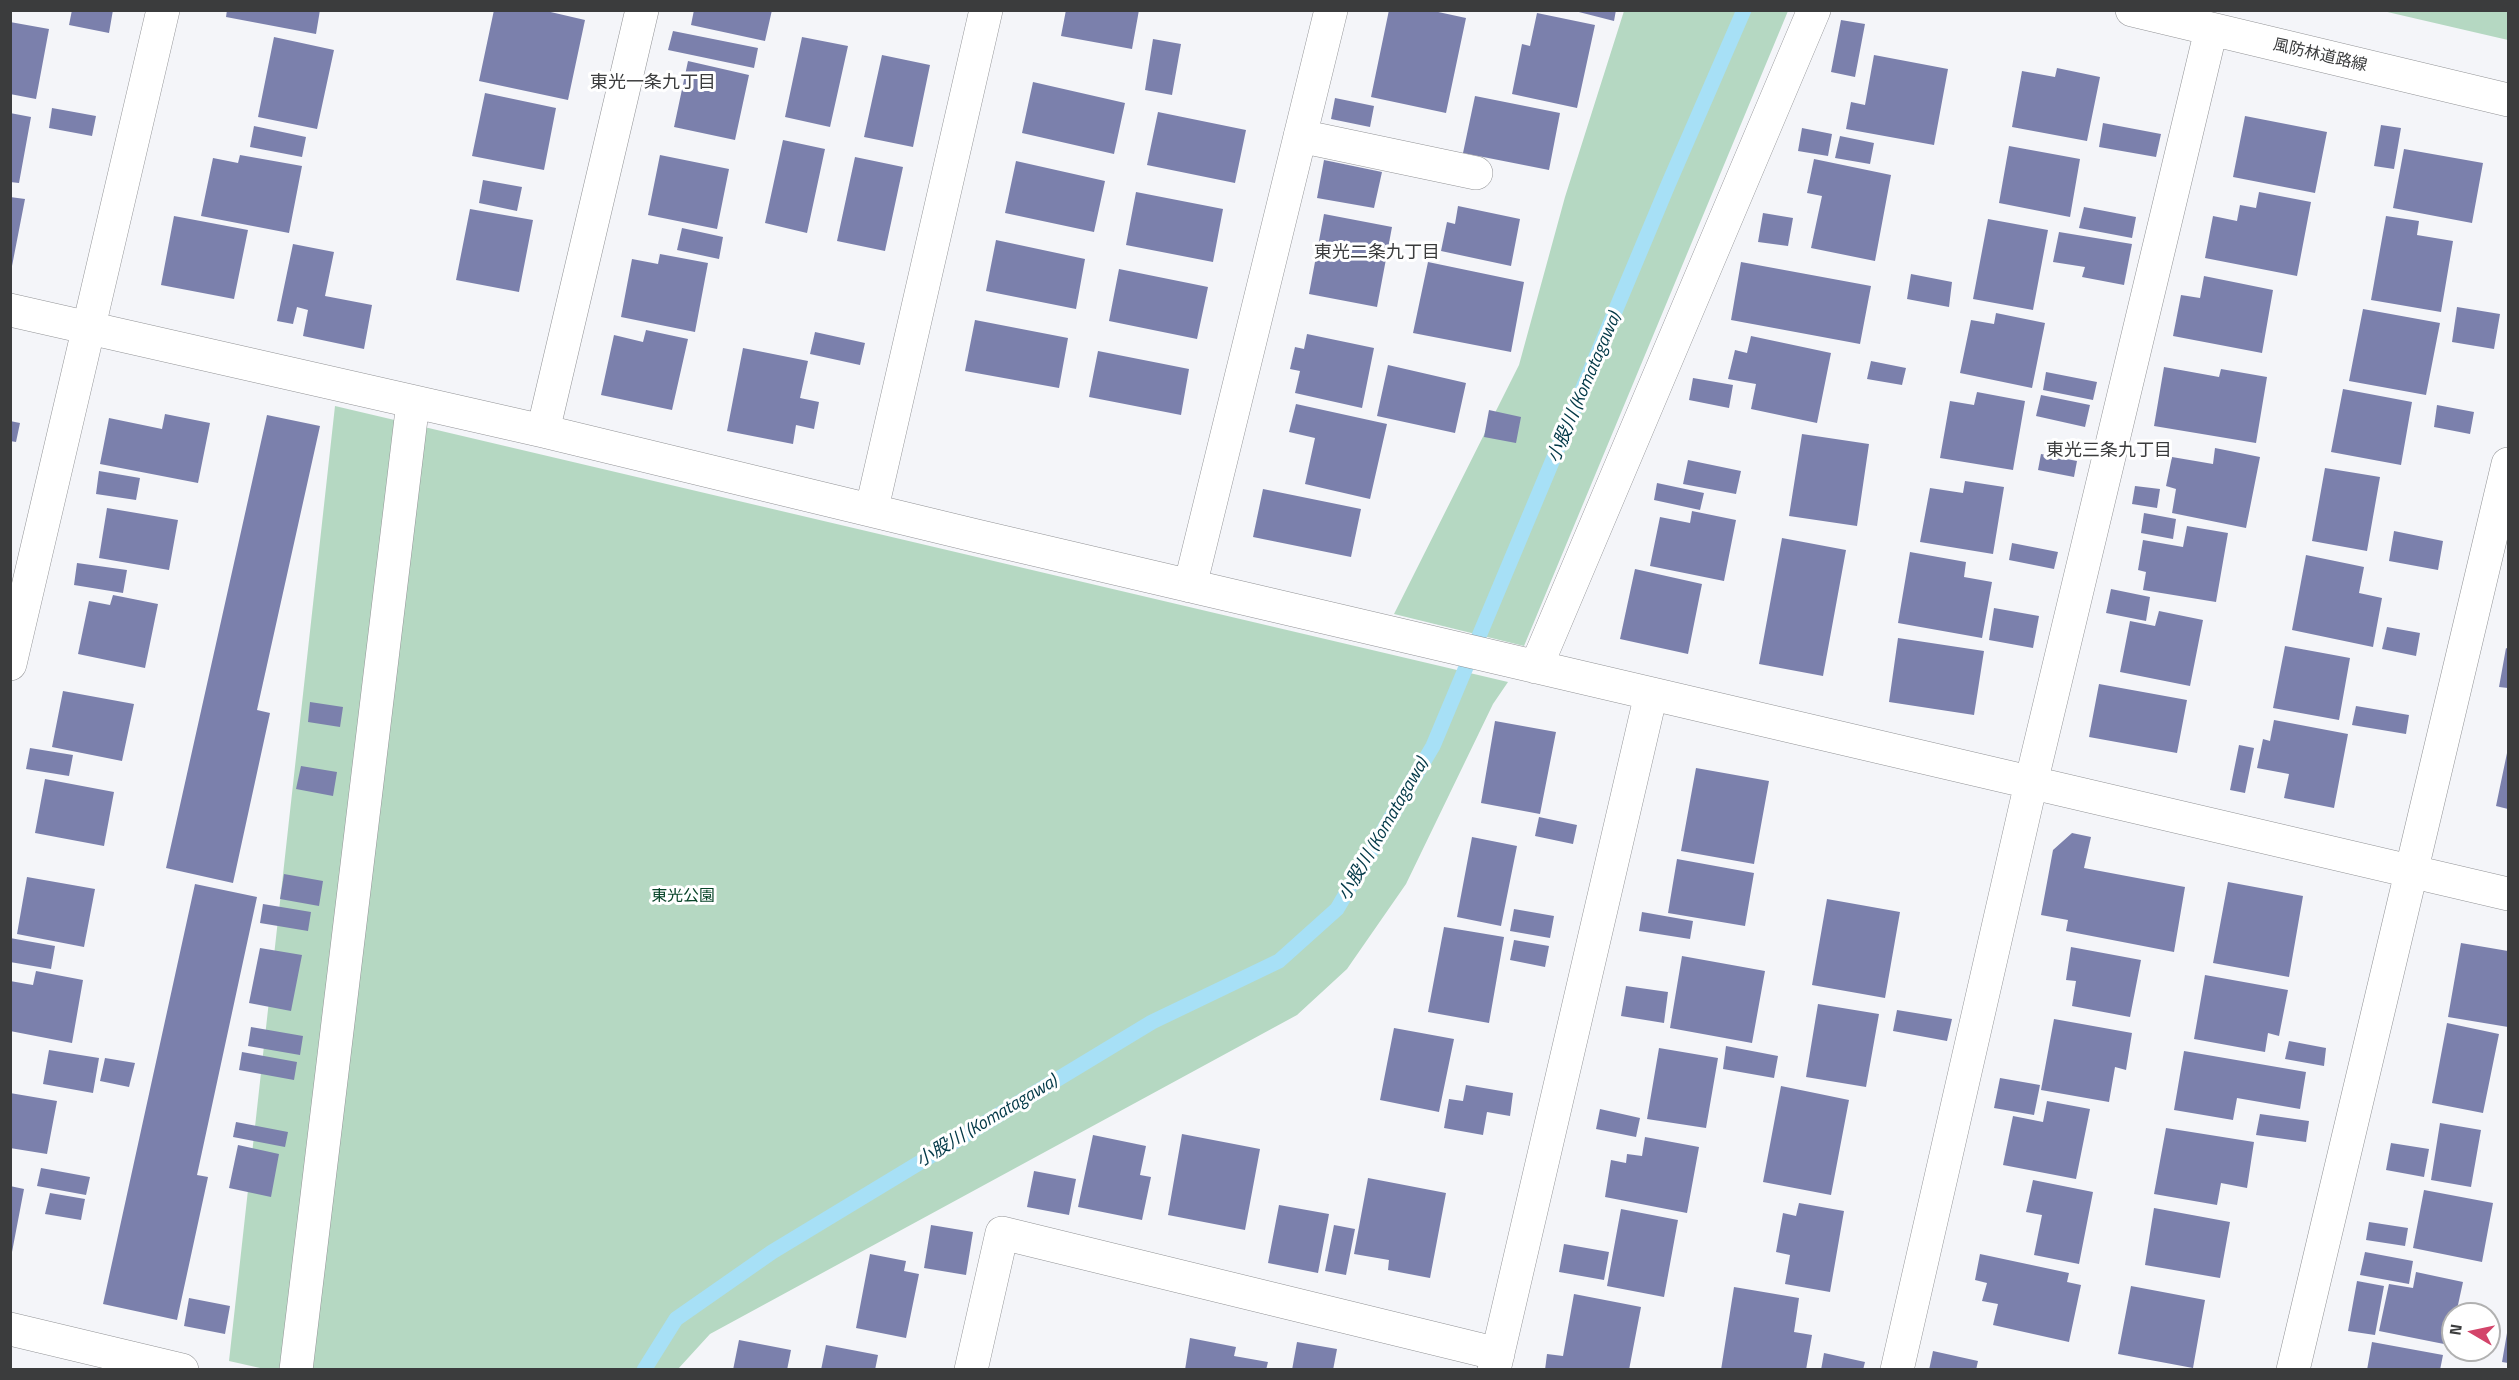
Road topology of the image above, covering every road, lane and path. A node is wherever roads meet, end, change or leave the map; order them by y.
1 (163, 10) edge
2 (642, 10) edge
3 (987, 10) edge
4 (1331, 10) edge
5 (1814, 10) edge
6 (2132, 10) edge
7 (2211, 30) junction
8 (2508, 100) edge
9 (1300, 136) junction
10 (1476, 173) dead end
11 (10, 310) edge
12 (90, 328) junction
13 (412, 402) junction
14 (543, 431) junction
15 (2508, 464) edge
16 (2504, 503) edge
17 (872, 508) junction
18 (1190, 586) junction
19 (1521, 663) junction
20 (10, 664) edge
21 (1651, 694) junction
22 (2031, 783) junction
23 (2410, 871) junction
24 (2508, 894) edge
25 (10, 1329) edge
26 (1496, 1362) edge
27 (182, 1370) edge
28 (296, 1370) edge
29 (971, 1370) edge
30 (1897, 1370) edge
31 (2293, 1370) edge

1 - 12 street
2 - 14 street
3 - 17 street
4 - 9 street
5 - 19 street
6 - 7 street, 風防林道路線
7 - 8 street, 風防林道路線
7 - 22 street
9 - 10 street
9 - 18 street
11 - 12 street
12 - 13 street
12 - 20 street
13 - 14 street
13 - 28 street
14 - 17 street
15 - 16 street
16 - 23 street
17 - 18 street
18 - 19 street
19 - 21 street
21 - 22 street
21 - 26 street
22 - 23 street
22 - 30 street
23 - 24 street
23 - 31 street
25 - 27 street
26 - 29 street

